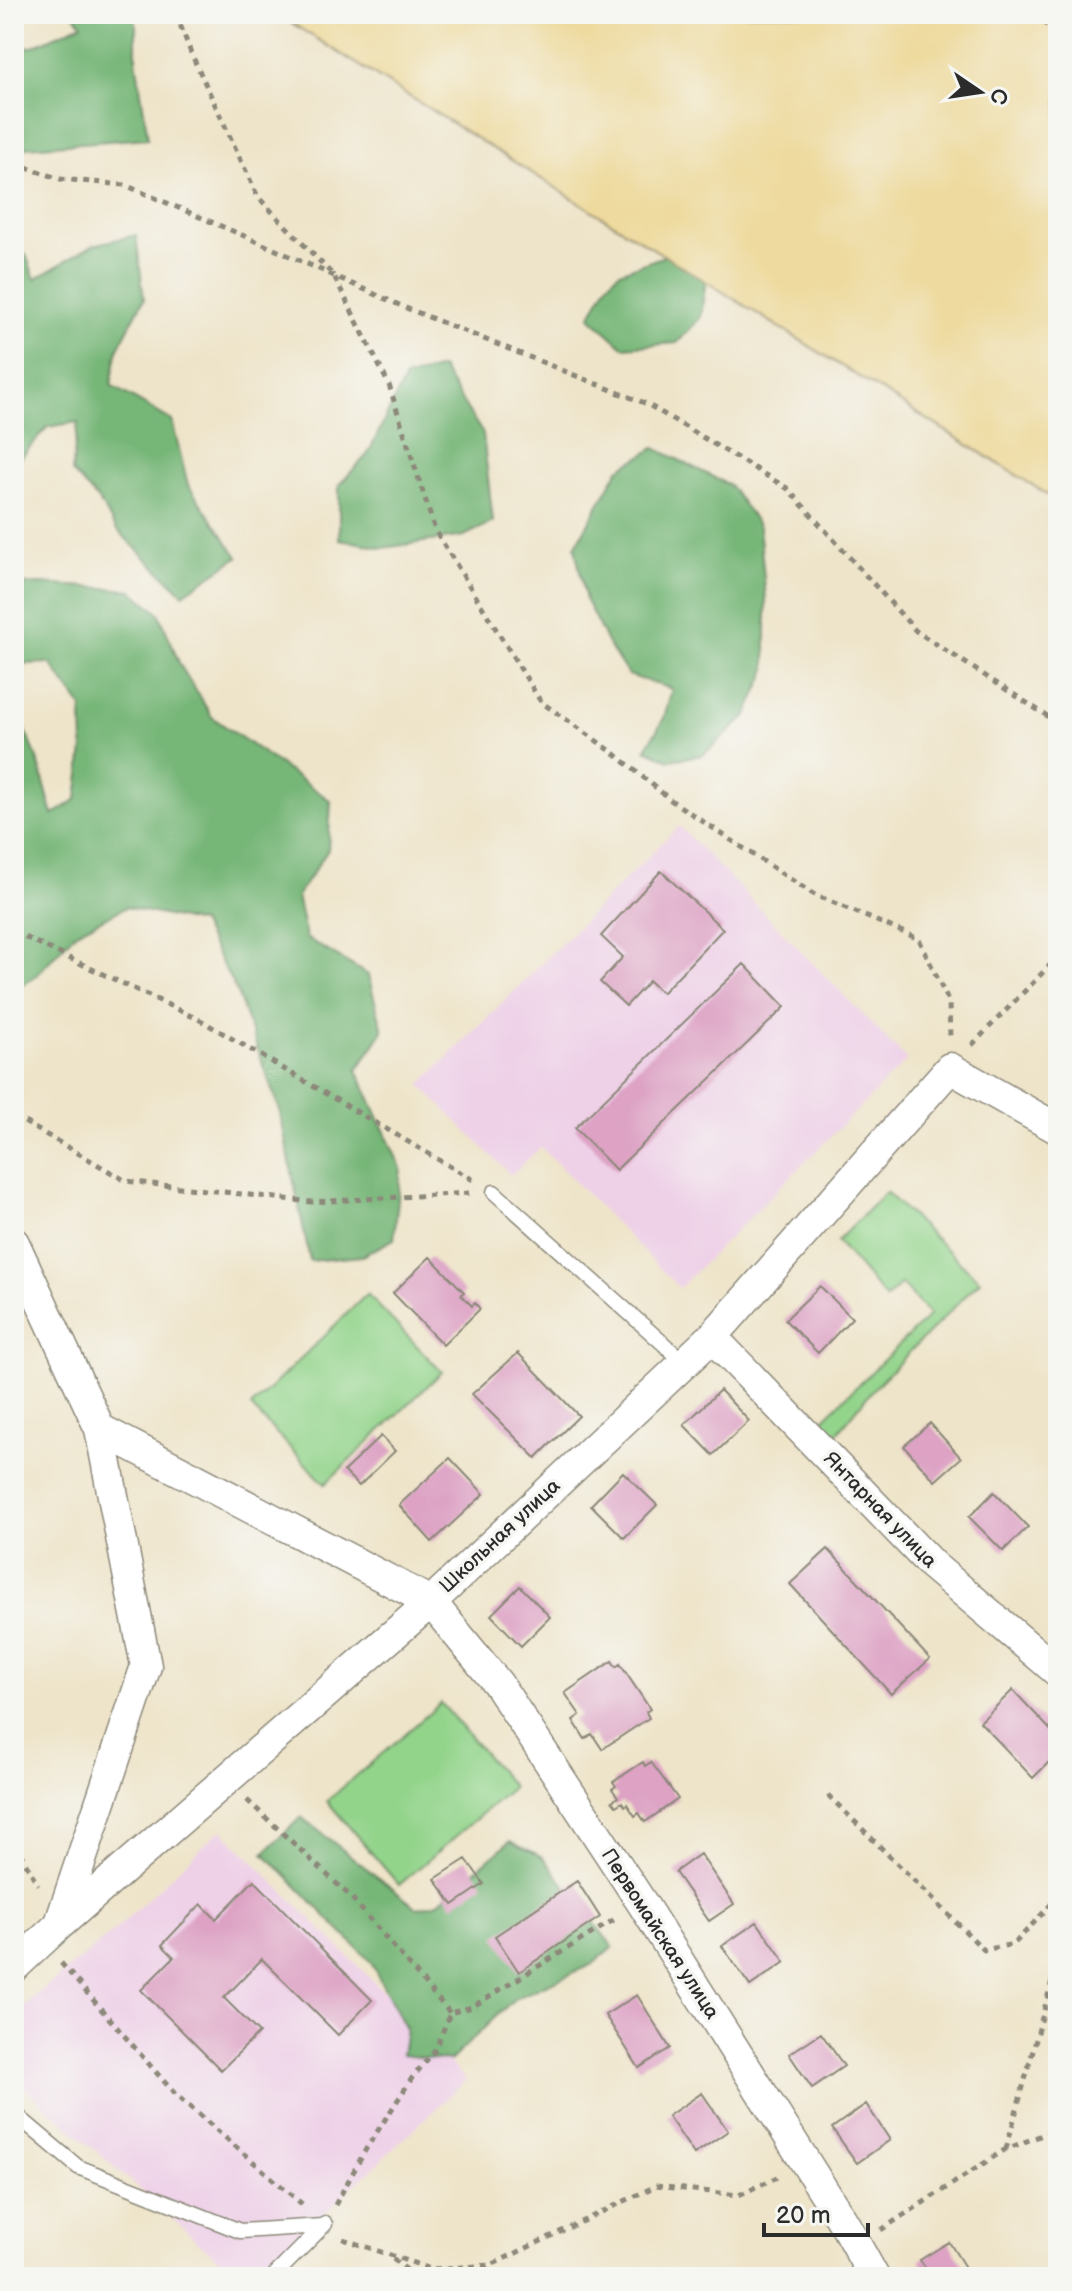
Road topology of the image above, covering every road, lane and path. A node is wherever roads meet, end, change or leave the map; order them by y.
1 (176, 14) edge
2 (1033, 14) edge
3 (1058, 34) edge
4 (14, 163) edge
5 (334, 276) junction
6 (1058, 723) edge
7 (14, 932) edge
8 (1058, 957) edge
9 (950, 1068) junction
10 (14, 1116) edge
11 (1058, 1129) edge
12 (494, 1192) junction
13 (14, 1243) edge
14 (712, 1337) junction
15 (685, 1363) junction
16 (100, 1429) junction
17 (431, 1602) junction
18 (1058, 1672) edge
19 (226, 1780) junction
20 (828, 1795) dead end
21 (1058, 1897) edge
22 (642, 1903) junction
23 (1058, 1909) edge
24 (1058, 1916) edge
25 (50, 1933) junction
26 (14, 1967) edge
27 (450, 2013) junction
28 (14, 2113) edge
29 (1058, 2129) edge
30 (1006, 2149) junction
31 (806, 2164) junction
32 (324, 2225) junction
33 (857, 2246) junction
34 (389, 2256) junction
35 (273, 2277) edge
36 (416, 2277) edge
37 (874, 2277) edge

1 - 5 path
2 - 3 path
4 - 5 path
5 - 6 path
5 - 9 path
7 - 12 path
8 - 9 path
9 - 11 street
9 - 14 street, Школьная улица
10 - 12 path
12 - 15 lane
13 - 16 street
14 - 15 street, Школьная улица
14 - 18 street, Янтарная улица
15 - 17 street, Школьная улица
16 - 17 street
16 - 25 street
17 - 19 street, Школьная улица
17 - 22 street, Первомайская улица
19 - 25 street, Школьная улица
19 - 27 path
20 - 21 path
22 - 27 path
22 - 31 street, Первомайская улица
23 - 24 path
24 - 30 path
25 - 26 street, Школьная улица
25 - 32 path
27 - 32 path
28 - 32 lane
29 - 30 path
30 - 33 path
31 - 33 street, Первомайская улица
31 - 34 path
32 - 34 path
32 - 35 lane
33 - 37 street, Первомайская улица
34 - 36 path

